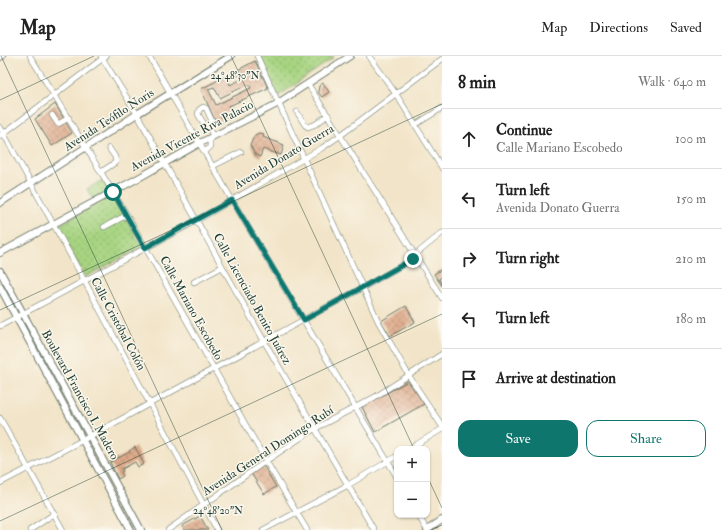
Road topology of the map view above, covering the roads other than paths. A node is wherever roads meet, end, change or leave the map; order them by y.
1 (30, 56) edge
2 (149, 56) edge
3 (231, 56) edge
4 (257, 56) edge
5 (341, 56) edge
6 (350, 56) edge
7 (369, 56) edge
8 (103, 57) edge
9 (442, 59) edge
10 (328, 70) junction
11 (308, 84) junction
12 (171, 93) junction
13 (396, 94) junction
14 (54, 95) junction
15 (278, 103) junction
16 (442, 108) edge
17 (297, 112) dead end
18 (137, 114) junction
19 (52, 115) dead end
20 (328, 115) junction
21 (69, 118) junction
22 (208, 125) dead end
23 (415, 125) junction
24 (0, 128) edge
25 (2, 135) edge
26 (341, 135) junction
27 (211, 137) junction
28 (200, 143) junction
29 (86, 148) junction
30 (109, 148) dead end
31 (205, 152) junction
32 (242, 152) dead end
33 (304, 158) junction
34 (164, 163) junction
35 (213, 166) junction
36 (442, 168) edge
37 (101, 172) junction
38 (30, 184) junction
39 (113, 192) junction
40 (232, 200) junction
41 (0, 203) edge
42 (127, 215) junction
43 (196, 221) junction
44 (53, 224) junction
45 (104, 227) dead end
46 (442, 233) edge
47 (145, 248) junction
48 (0, 253) edge
49 (415, 255) junction
50 (222, 267) junction
51 (0, 271) edge
52 (84, 280) junction
53 (194, 282) dead end
54 (0, 287) edge
55 (362, 288) junction
56 (442, 298) edge
57 (23, 313) junction
58 (16, 317) junction
59 (304, 320) junction
60 (0, 326) edge
61 (264, 341) junction
62 (442, 354) edge
63 (214, 369) junction
64 (409, 376) junction
65 (149, 404) junction
66 (356, 407) junction
67 (0, 418) edge
68 (442, 427) edge
69 (314, 429) junction
70 (90, 436) junction
71 (83, 440) junction
72 (414, 446) edge
73 (394, 458) edge
74 (266, 461) junction
75 (388, 462) junction
76 (29, 469) junction
77 (394, 472) edge
78 (0, 483) edge
79 (348, 485) junction
80 (203, 504) junction
81 (296, 513) junction
82 (54, 514) junction
83 (421, 518) edge
84 (442, 520) edge
85 (430, 529) edge
86 (30, 530) edge
87 (63, 530) edge
88 (132, 530) edge
89 (141, 530) edge
90 (168, 530) edge
91 (217, 530) edge
92 (263, 530) edge
93 (307, 530) edge
94 (374, 530) edge

1 - 14 street, Calle Mariano Escobedo
2 - 12 street
3 - 12 main road, Avenida Teófilo Noris
4 - 15 street
5 - 10 main road
6 - 10 main road, Avenida Vicente Riva Palacio
7 - 13 street
8 - 14 street
8 - 18 street, Calle Licenciado Benito Juárez
9 - 13 street, Avenida Donato Guerra
10 - 11 main road, Avenida Vicente Riva Palacio
11 - 15 main road, Avenida Vicente Riva Palacio
11 - 20 street
12 - 18 main road, Avenida Teófilo Noris
12 - 28 street
13 - 23 street
13 - 26 street, Avenida Donato Guerra
14 - 21 street, Calle Mariano Escobedo
14 - 25 street
15 - 27 main road, Avenida Vicente Riva Palacio
15 - 33 street
16 - 23 street
17 - 20 street
18 - 29 main road, Avenida Teófilo Noris
18 - 34 street, Calle Licenciado Benito Juárez
19 - 21 street
20 - 26 street
21 - 29 street, Calle Mariano Escobedo
22 - 27 street
23 - 36 street
24 - 25 street, Calle Cristóbal Colón
25 - 38 street, Calle Cristóbal Colón
26 - 33 street, Avenida Donato Guerra
26 - 49 street
27 - 28 main road, Avenida Vicente Riva Palacio
27 - 31 street
28 - 31 street
28 - 34 main road, Avenida Vicente Riva Palacio
29 - 37 street, Calle Mariano Escobedo
29 - 38 main road, Avenida Teófilo Noris
30 - 37 street
31 - 35 street
32 - 35 street
33 - 40 street, Avenida Donato Guerra
33 - 55 street
34 - 39 main road, Avenida Vicente Riva Palacio
34 - 43 street, Calle Licenciado Benito Juárez
35 - 40 street
37 - 39 street, Calle Mariano Escobedo
38 - 41 main road, Avenida Teófilo Noris
38 - 44 street, Calle Cristóbal Colón
39 - 42 street, Calle Mariano Escobedo
39 - 44 main road, Avenida Vicente Riva Palacio
40 - 43 street, Avenida Donato Guerra
40 - 59 street
42 - 45 street
42 - 47 street, Calle Mariano Escobedo
43 - 47 street, Avenida Donato Guerra
43 - 50 street, Calle Licenciado Benito Juárez
44 - 48 main road, Avenida Vicente Riva Palacio
44 - 52 street, Calle Cristóbal Colón
46 - 49 street
47 - 52 street, Avenida Donato Guerra
47 - 63 street, Calle Mariano Escobedo
49 - 55 street
49 - 56 street
50 - 53 street
50 - 61 street, Calle Licenciado Benito Juárez
51 - 57 main road, Boulevard Francisco I. Madero
52 - 57 street, Avenida Donato Guerra
52 - 65 street, Calle Cristóbal Colón
54 - 58 main road, Boulevard Francisco I. Madero
55 - 59 street
55 - 64 street
57 - 58 street, Avenida Donato Guerra
57 - 70 main road, Boulevard Francisco I. Madero
58 - 60 street, Avenida Donato Guerra
58 - 71 main road, Boulevard Francisco I. Madero
59 - 61 street
59 - 66 street
61 - 63 street
61 - 69 street, Calle Licenciado Benito Juárez
62 - 64 street, Avenida General Domingo Rubí
63 - 65 street
63 - 74 street, Calle Mariano Escobedo
64 - 66 street, Avenida General Domingo Rubí
64 - 68 street
65 - 70 street
65 - 80 street, Calle Cristóbal Colón
66 - 69 street, Avenida General Domingo Rubí
66 - 75 street
67 - 76 street
68 - 72 street
69 - 74 street, Avenida General Domingo Rubí
69 - 79 street, Calle Licenciado Benito Juárez
70 - 71 street
70 - 89 main road, Boulevard Francisco I. Madero
71 - 76 street
71 - 88 main road, Boulevard Francisco I. Madero
73 - 75 street
74 - 80 street, Avenida General Domingo Rubí
74 - 81 street, Calle Mariano Escobedo
75 - 77 street
75 - 79 street
76 - 78 street
76 - 82 street
79 - 81 street
79 - 94 street, Calle Licenciado Benito Juárez
80 - 90 street, Avenida General Domingo Rubí
80 - 91 street, Calle Cristóbal Colón
81 - 92 street
81 - 93 street, Calle Mariano Escobedo
82 - 86 street
82 - 87 street
83 - 85 street
84 - 85 main road

